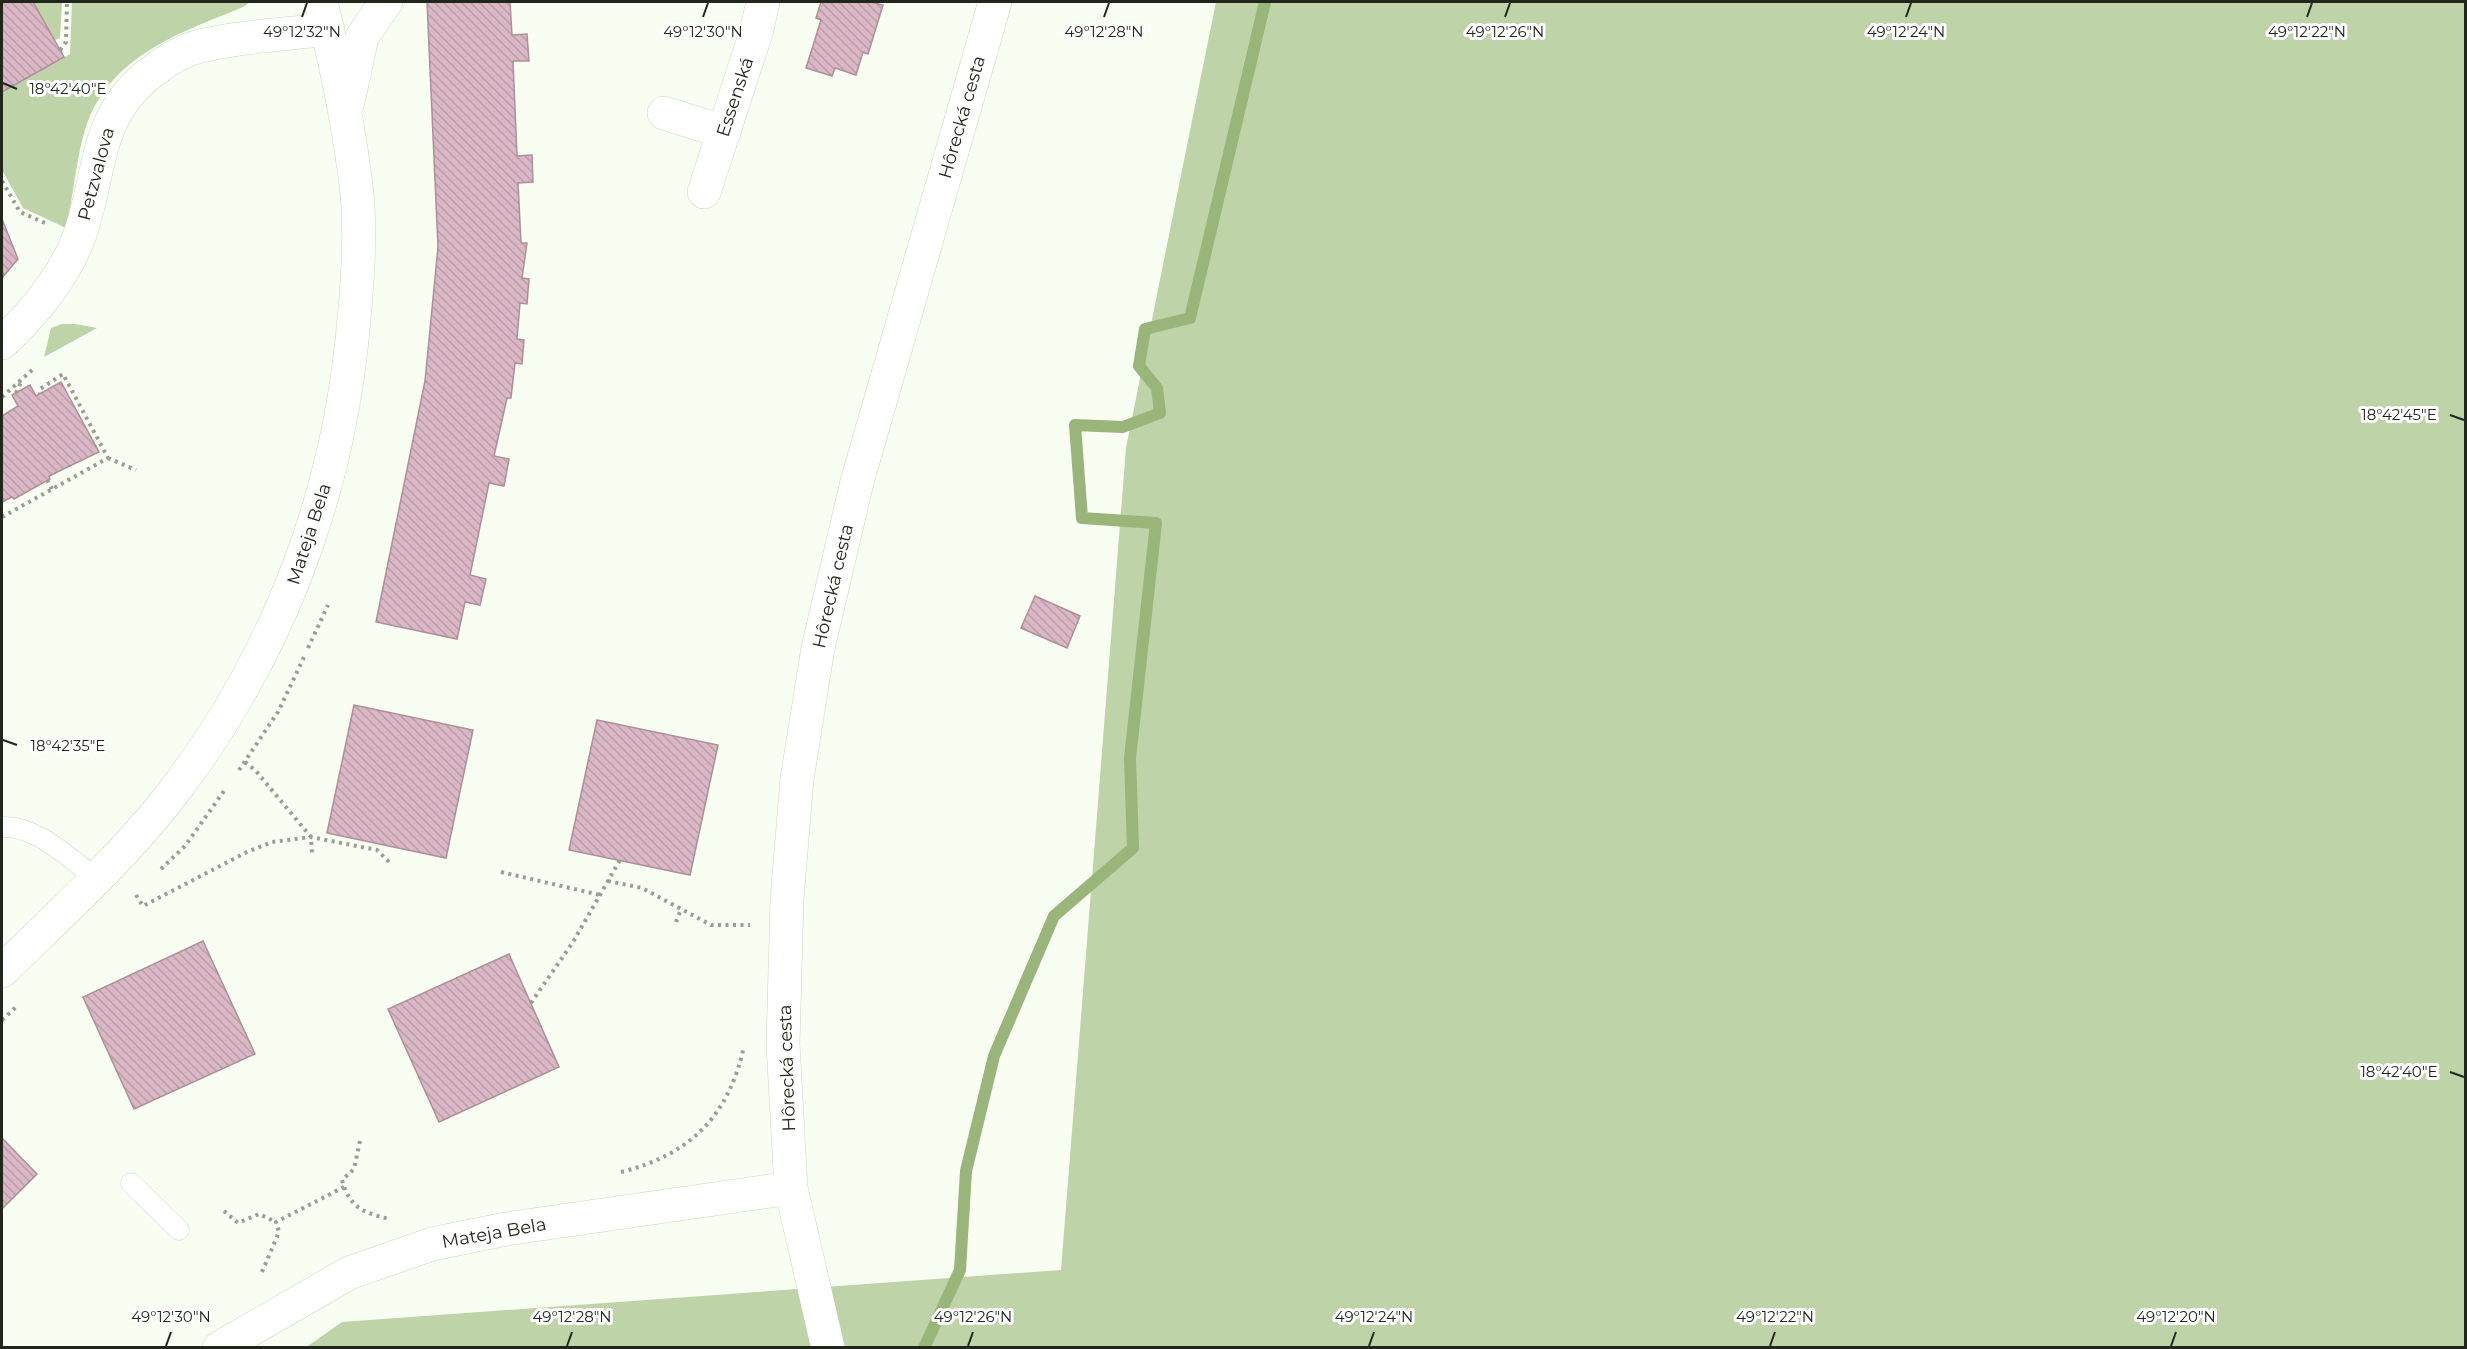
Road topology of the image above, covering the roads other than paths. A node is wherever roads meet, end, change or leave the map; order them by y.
1 (386, 2) edge
2 (763, 2) edge
3 (995, 2) edge
4 (324, 15) edge
5 (664, 112) dead end
6 (344, 115) junction
7 (724, 132) junction
8 (704, 192) dead end
9 (2, 343) edge
10 (2, 827) edge
11 (97, 879) junction
12 (2, 971) edge
13 (131, 1183) dead end
14 (792, 1188) junction
15 (179, 1230) dead end
16 (219, 1347) edge
17 (828, 1347) edge

1 - 6 street
2 - 7 street, Essenská
3 - 14 street, Hôrecká cesta
4 - 6 street, Mateja Bela
4 - 9 street, Petzvalova
5 - 7 street
6 - 11 street, Mateja Bela
7 - 8 street, Essenská
10 - 11 lane
11 - 12 street, Mateja Bela
13 - 15 lane
14 - 16 street, Mateja Bela
14 - 17 street, Hôrecká cesta

